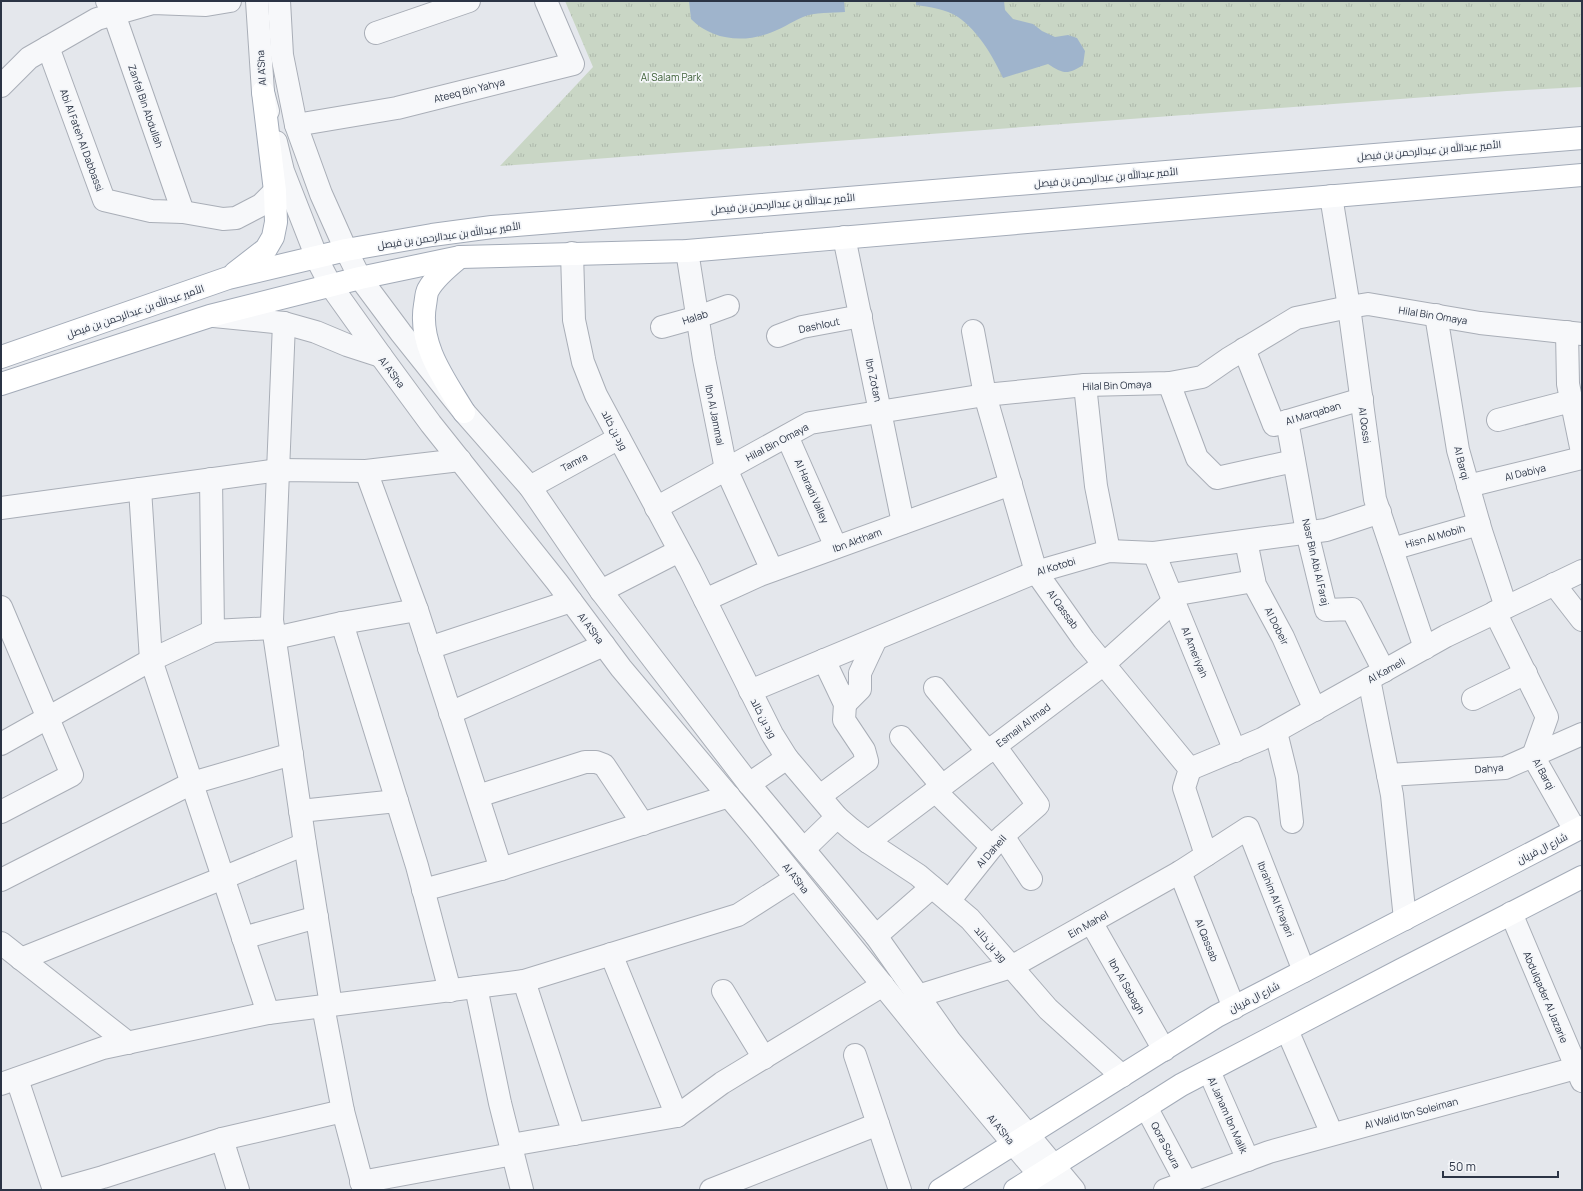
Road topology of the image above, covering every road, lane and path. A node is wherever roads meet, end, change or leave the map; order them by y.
1 (230, 1) edge
2 (257, 1) edge
3 (279, 1) edge
4 (469, 1) edge
5 (546, 1) edge
6 (110, 8) edge
7 (376, 33) dead end
8 (48, 47) junction
9 (1, 86) edge
10 (263, 92) junction
11 (296, 125) junction
12 (1582, 138) edge
13 (283, 171) junction
14 (1582, 175) edge
15 (275, 191) junction
16 (1331, 196) junction
17 (183, 212) junction
18 (844, 237) junction
19 (346, 250) junction
20 (687, 251) junction
21 (572, 253) junction
22 (460, 256) junction
23 (317, 257) junction
24 (228, 278) junction
25 (360, 278) junction
26 (331, 286) junction
27 (728, 306) dead end
28 (1349, 307) junction
29 (1436, 315) junction
30 (210, 316) junction
31 (861, 316) junction
32 (698, 317) junction
33 (284, 323) junction
34 (662, 328) dead end
35 (973, 331) dead end
36 (1574, 333) edge
37 (778, 336) dead end
38 (1244, 349) junction
39 (381, 356) junction
40 (1, 357) edge
41 (1168, 383) junction
42 (1, 384) edge
43 (1085, 385) junction
44 (985, 395) junction
45 (1362, 399) junction
46 (1571, 401) junction
47 (464, 412) junction
48 (881, 412) junction
49 (1498, 420) dead end
50 (1287, 421) junction
51 (787, 436) junction
52 (619, 438) junction
53 (1582, 452) edge
54 (1582, 458) edge
55 (460, 460) junction
56 (1294, 461) junction
57 (279, 470) junction
58 (366, 470) junction
59 (726, 470) junction
60 (211, 479) junction
61 (1011, 484) junction
62 (1468, 486) junction
63 (530, 487) junction
64 (140, 489) junction
65 (1, 508) edge
66 (656, 508) junction
67 (1380, 512) junction
68 (903, 522) junction
69 (1479, 524) junction
70 (1307, 532) junction
71 (1246, 541) junction
72 (836, 547) junction
73 (1392, 549) junction
74 (679, 551) junction
75 (1108, 551) junction
76 (1154, 553) junction
77 (772, 570) junction
78 (1582, 571) edge
79 (1036, 572) junction
80 (1254, 581) junction
81 (1554, 584) junction
82 (601, 591) junction
83 (1173, 598) junction
84 (705, 600) junction
85 (571, 601) junction
86 (1, 607) edge
87 (417, 610) junction
88 (1501, 610) junction
89 (1582, 620) edge
90 (342, 623) junction
91 (214, 632) junction
92 (274, 633) junction
93 (876, 639) junction
94 (604, 645) junction
95 (429, 648) junction
96 (1425, 648) junction
97 (9, 649) edge
98 (152, 660) junction
99 (824, 660) junction
100 (1104, 664) junction
101 (1526, 673) junction
102 (1376, 675) junction
103 (935, 688) dead end
104 (750, 691) junction
105 (1473, 699) dead end
106 (845, 704) junction
107 (1315, 710) junction
108 (450, 713) junction
109 (47, 718) junction
110 (1276, 732) junction
111 (1582, 734) edge
112 (901, 737) dead end
113 (1, 744) edge
114 (991, 749) junction
115 (1235, 751) junction
116 (292, 754) junction
117 (1533, 756) junction
118 (787, 758) junction
119 (1190, 769) junction
120 (1388, 775) junction
121 (192, 783) junction
122 (749, 784) junction
123 (938, 789) junction
124 (478, 796) junction
125 (729, 796) junction
126 (820, 796) junction
127 (397, 801) junction
128 (300, 811) junction
129 (1, 812) edge
130 (837, 816) junction
131 (1292, 822) dead end
132 (643, 824) junction
133 (1248, 828) joint
134 (1578, 828) edge
135 (998, 841) junction
136 (868, 842) junction
137 (305, 844) junction
138 (804, 849) junction
139 (1206, 855) junction
140 (501, 869) junction
141 (1180, 872) junction
142 (1582, 877) edge
143 (224, 878) junction
144 (796, 878) junction
145 (1031, 879) dead end
146 (1, 880) edge
147 (932, 887) junction
148 (423, 890) junction
149 (949, 901) junction
150 (1511, 913) junction
151 (317, 917) junction
152 (1405, 919) junction
153 (1091, 922) junction
154 (876, 936) junction
155 (243, 938) junction
156 (1, 943) edge
157 (611, 954) junction
158 (22, 959) junction
159 (1012, 967) junction
160 (1304, 971) junction
161 (524, 981) junction
162 (883, 985) junction
163 (476, 987) junction
164 (450, 991) junction
165 (723, 991) dead end
166 (918, 996) junction
167 (327, 1006) junction
168 (1234, 1008) junction
169 (268, 1013) junction
170 (1287, 1030) junction
171 (128, 1042) junction
172 (1164, 1050) junction
173 (855, 1056) dead end
174 (764, 1058) junction
175 (1209, 1071) junction
176 (1579, 1074) edge
177 (1122, 1076) junction
178 (9, 1082) edge
179 (1146, 1107) junction
180 (342, 1111) junction
181 (677, 1116) junction
182 (878, 1124) junction
183 (574, 1134) junction
184 (1332, 1134) junction
185 (222, 1139) junction
186 (1021, 1139) junction
187 (512, 1150) junction
188 (1248, 1160) junction
189 (1048, 1177) edge
190 (756, 1182) edge
191 (1186, 1182) junction
192 (362, 1186) edge
193 (56, 1190) edge
194 (238, 1190) edge
195 (522, 1190) edge
196 (711, 1190) edge
197 (900, 1190) edge
198 (940, 1190) edge
199 (1015, 1190) edge
200 (1074, 1190) edge
201 (1165, 1190) edge

1 - 6 street
2 - 10 street, Al A'Sha
3 - 11 street, Al A'Sha
4 - 7 street
5 - 11 street, Ateeq Bin Yahya
6 - 8 street
6 - 17 street, Zanfal Bin Abdullah
8 - 9 street
8 - 17 street, Abi Al Fateh Al Dabbassi
10 - 13 street, Al A'Sha
10 - 15 main road
11 - 19 street, Al A'Sha
12 - 19 main road, الأمير عبدالله بن عبدالرحمن بن فيصل
13 - 15 street, Abi Al Fateh Al Dabbassi
13 - 23 street, Al A'Sha
14 - 16 main road
15 - 17 street, Abi Al Fateh Al Dabbassi
15 - 24 main road
16 - 18 main road
16 - 28 street, Al Qossi
18 - 20 main road
18 - 31 street, Ibn Zotan
19 - 23 main road, الأمير عبدالله بن عبدالرحمن بن فيصل
19 - 25 street, Al A'Sha
20 - 21 main road
20 - 32 street, Ibn Al Jammal
21 - 22 main road
21 - 52 street, ورد بن خالد
22 - 25 main road
22 - 47 main road
23 - 24 main road, الأمير عبدالله بن عبدالرحمن بن فيصل
23 - 26 street, Al A'Sha
24 - 40 main road, الأمير عبدالله بن عبدالرحمن بن فيصل
25 - 26 main road
25 - 47 street, Al A'Sha
26 - 30 main road
26 - 39 street, Al A'Sha
27 - 32 street, Halab
28 - 29 street, Hilal Bin Omaya
28 - 38 street, Hilal Bin Omaya
28 - 45 street, Al Qossi
29 - 36 street, Hilal Bin Omaya
29 - 62 street, Al Barqi
30 - 33 street
30 - 42 main road
31 - 37 street, Dashlout
31 - 48 street, Ibn Zotan
32 - 34 street, Halab
32 - 59 street, Ibn Al Jammal
33 - 39 street
33 - 57 street
35 - 44 street, Al Qassab
36 - 46 street
38 - 41 street, Hilal Bin Omaya
38 - 50 street, Al Marqaban
39 - 55 street, Al A'Sha
41 - 43 street, Hilal Bin Omaya
41 - 56 street
43 - 44 street, Hilal Bin Omaya
43 - 75 street
44 - 48 street, Hilal Bin Omaya
44 - 61 street, Al Qassab
45 - 50 street, Al Marqaban
45 - 67 street, Al Qossi
46 - 49 street
46 - 53 street
47 - 63 street, Al A'Sha
48 - 51 street, Hilal Bin Omaya
48 - 68 street, Ibn Zotan
50 - 56 street, Nasr Bin Abi Al Faraj
51 - 59 street, Hilal Bin Omaya
51 - 72 street, Al Haradi Valley
52 - 63 street, Tamra
52 - 66 street, ورد بن خالد
54 - 62 street, Al Dabiya
55 - 58 street
55 - 85 street, Al A'Sha
56 - 70 street, Nasr Bin Abi Al Faraj
57 - 58 street
57 - 60 street
57 - 92 street
58 - 87 street
59 - 66 street, Hilal Bin Omaya
59 - 77 street, Ibn Al Jammal
60 - 64 street
60 - 91 street
61 - 68 street, Ibn Aktham
61 - 79 street, Al Qassab
62 - 69 street, Al Barqi
63 - 82 street, Al A'Sha
64 - 65 street
64 - 98 street
66 - 74 street, ورد بن خالد
67 - 70 street, Al Kotobi
67 - 73 street, Al Qossi
68 - 72 street, Ibn Aktham
69 - 73 street, Hisn Al Mobih
69 - 88 street, Al Barqi
70 - 71 street, Al Kotobi
70 - 102 street, Nasr Bin Abi Al Faraj
71 - 76 street, Al Kotobi
71 - 80 street, Al Dobeir
72 - 77 street, Ibn Aktham
73 - 96 street, Al Qossi
74 - 82 street
74 - 84 street, ورد بن خالد
75 - 76 street, Al Kotobi
75 - 79 street, Al Kotobi
76 - 83 street, Al Ameriyah
77 - 84 street, Ibn Aktham
78 - 81 street, Al Kameli
79 - 93 street, Al Kotobi
79 - 100 street, Al Qassab
80 - 83 street
80 - 107 street, Al Dobeir
81 - 88 street, Al Kameli
81 - 89 street
82 - 122 street, Al A'Sha
83 - 100 street, Esmail Al Imad
83 - 115 street, Al Ameriyah
84 - 104 street, ورد بن خالد
85 - 94 street, Al A'Sha
85 - 95 street
86 - 97 street
87 - 90 street
87 - 95 street
88 - 96 street, Al Kameli
88 - 101 street, Al Barqi
90 - 92 street
90 - 127 street
91 - 92 street
91 - 98 street
92 - 116 street
93 - 99 street, Al Kotobi
93 - 106 street
94 - 108 street
94 - 125 street, Al A'Sha
95 - 108 street
96 - 102 street, Al Kameli
97 - 109 street
98 - 109 street
98 - 121 street
99 - 104 street, Al Kotobi
99 - 106 street
100 - 114 street, Esmail Al Imad
100 - 119 street, Al Qassab
101 - 105 street
101 - 117 street, Al Barqi
102 - 107 street, Al Kameli
102 - 120 street, Nasr Bin Abi Al Faraj
103 - 114 street
104 - 118 street, ورد بن خالد
106 - 126 street
107 - 110 street, Al Kameli
108 - 124 street
109 - 113 street
109 - 129 street
110 - 115 street, Al Kameli
110 - 131 street
111 - 117 street, Dahya
112 - 123 street
114 - 123 street, Esmail Al Imad
114 - 135 street, Al Daheil
115 - 119 street, Al Kameli
116 - 121 street
116 - 128 street
117 - 120 street, Dahya
117 - 134 street, Al Barqi
118 - 122 street
118 - 126 street, ورد بن خالد
119 - 139 street
120 - 152 street, Nasr Bin Abi Al Faraj
121 - 143 street
121 - 146 street
122 - 138 street, Al A'Sha
123 - 135 street
123 - 136 street, Esmail Al Imad
124 - 132 street
124 - 140 street
125 - 132 street
125 - 144 street, Al A'Sha
126 - 130 street, ورد بن خالد
127 - 128 street
127 - 148 street
128 - 137 street
130 - 136 street, ورد بن خالد
130 - 138 street
132 - 140 street
133 - 139 street, Ein Mahel
133 - 160 street, Ibrahim Al Khayari
134 - 152 main road, شارع ال فريان
135 - 145 street
135 - 149 street, Al Daheil
136 - 147 street, ورد بن خالد
137 - 143 street
137 - 151 street
138 - 154 street, Al A'Sha
139 - 141 street, Ein Mahel
140 - 148 street
141 - 153 street, Ein Mahel
141 - 168 street, Al Qassab
142 - 150 main road
143 - 155 street
143 - 158 street
144 - 157 street
144 - 162 street, Al A'Sha
147 - 149 street, ورد بن خالد
147 - 154 street
148 - 164 street
149 - 159 street, ورد بن خالد
150 - 170 main road
150 - 176 street, Abdulqader Al Jazarie
151 - 155 street
151 - 167 street
152 - 160 main road, شارع ال فريان
153 - 159 street, Ein Mahel
153 - 172 street, Ibn Al Sabagh
154 - 166 street, Al A'Sha
155 - 169 street
156 - 158 street
157 - 161 street
157 - 181 street
158 - 171 street
159 - 166 street, Ein Mahel
159 - 177 street, ورد بن خالد
160 - 168 main road, شارع ال فريان
161 - 163 street
161 - 183 street
162 - 174 street
162 - 186 street, Al A'Sha
163 - 164 street
163 - 187 street
164 - 167 street
165 - 174 street
166 - 186 street, Al A'Sha
167 - 169 street
167 - 180 street
168 - 172 main road, شارع ال فريان
169 - 171 street
170 - 175 main road
170 - 184 street
171 - 178 street
172 - 177 main road, شارع ال فريان
173 - 182 street
174 - 181 street
175 - 179 main road
175 - 188 street, Al Jaham Ibn Malik
176 - 184 street, Al Walid Ibn Soleiman
177 - 186 main road, شارع ال فريان
178 - 193 street
179 - 189 main road
179 - 191 street, Qora Soura
180 - 185 street
180 - 192 street
181 - 183 street
182 - 190 street
182 - 197 street
183 - 187 street
184 - 188 street, Al Walid Ibn Soleiman
185 - 193 street
185 - 194 street
186 - 189 street, Al A'Sha
186 - 198 main road, شارع ال فريان
187 - 192 street
187 - 195 street
188 - 191 street
189 - 199 main road
189 - 200 street, Al A'Sha
190 - 196 street
191 - 201 street

